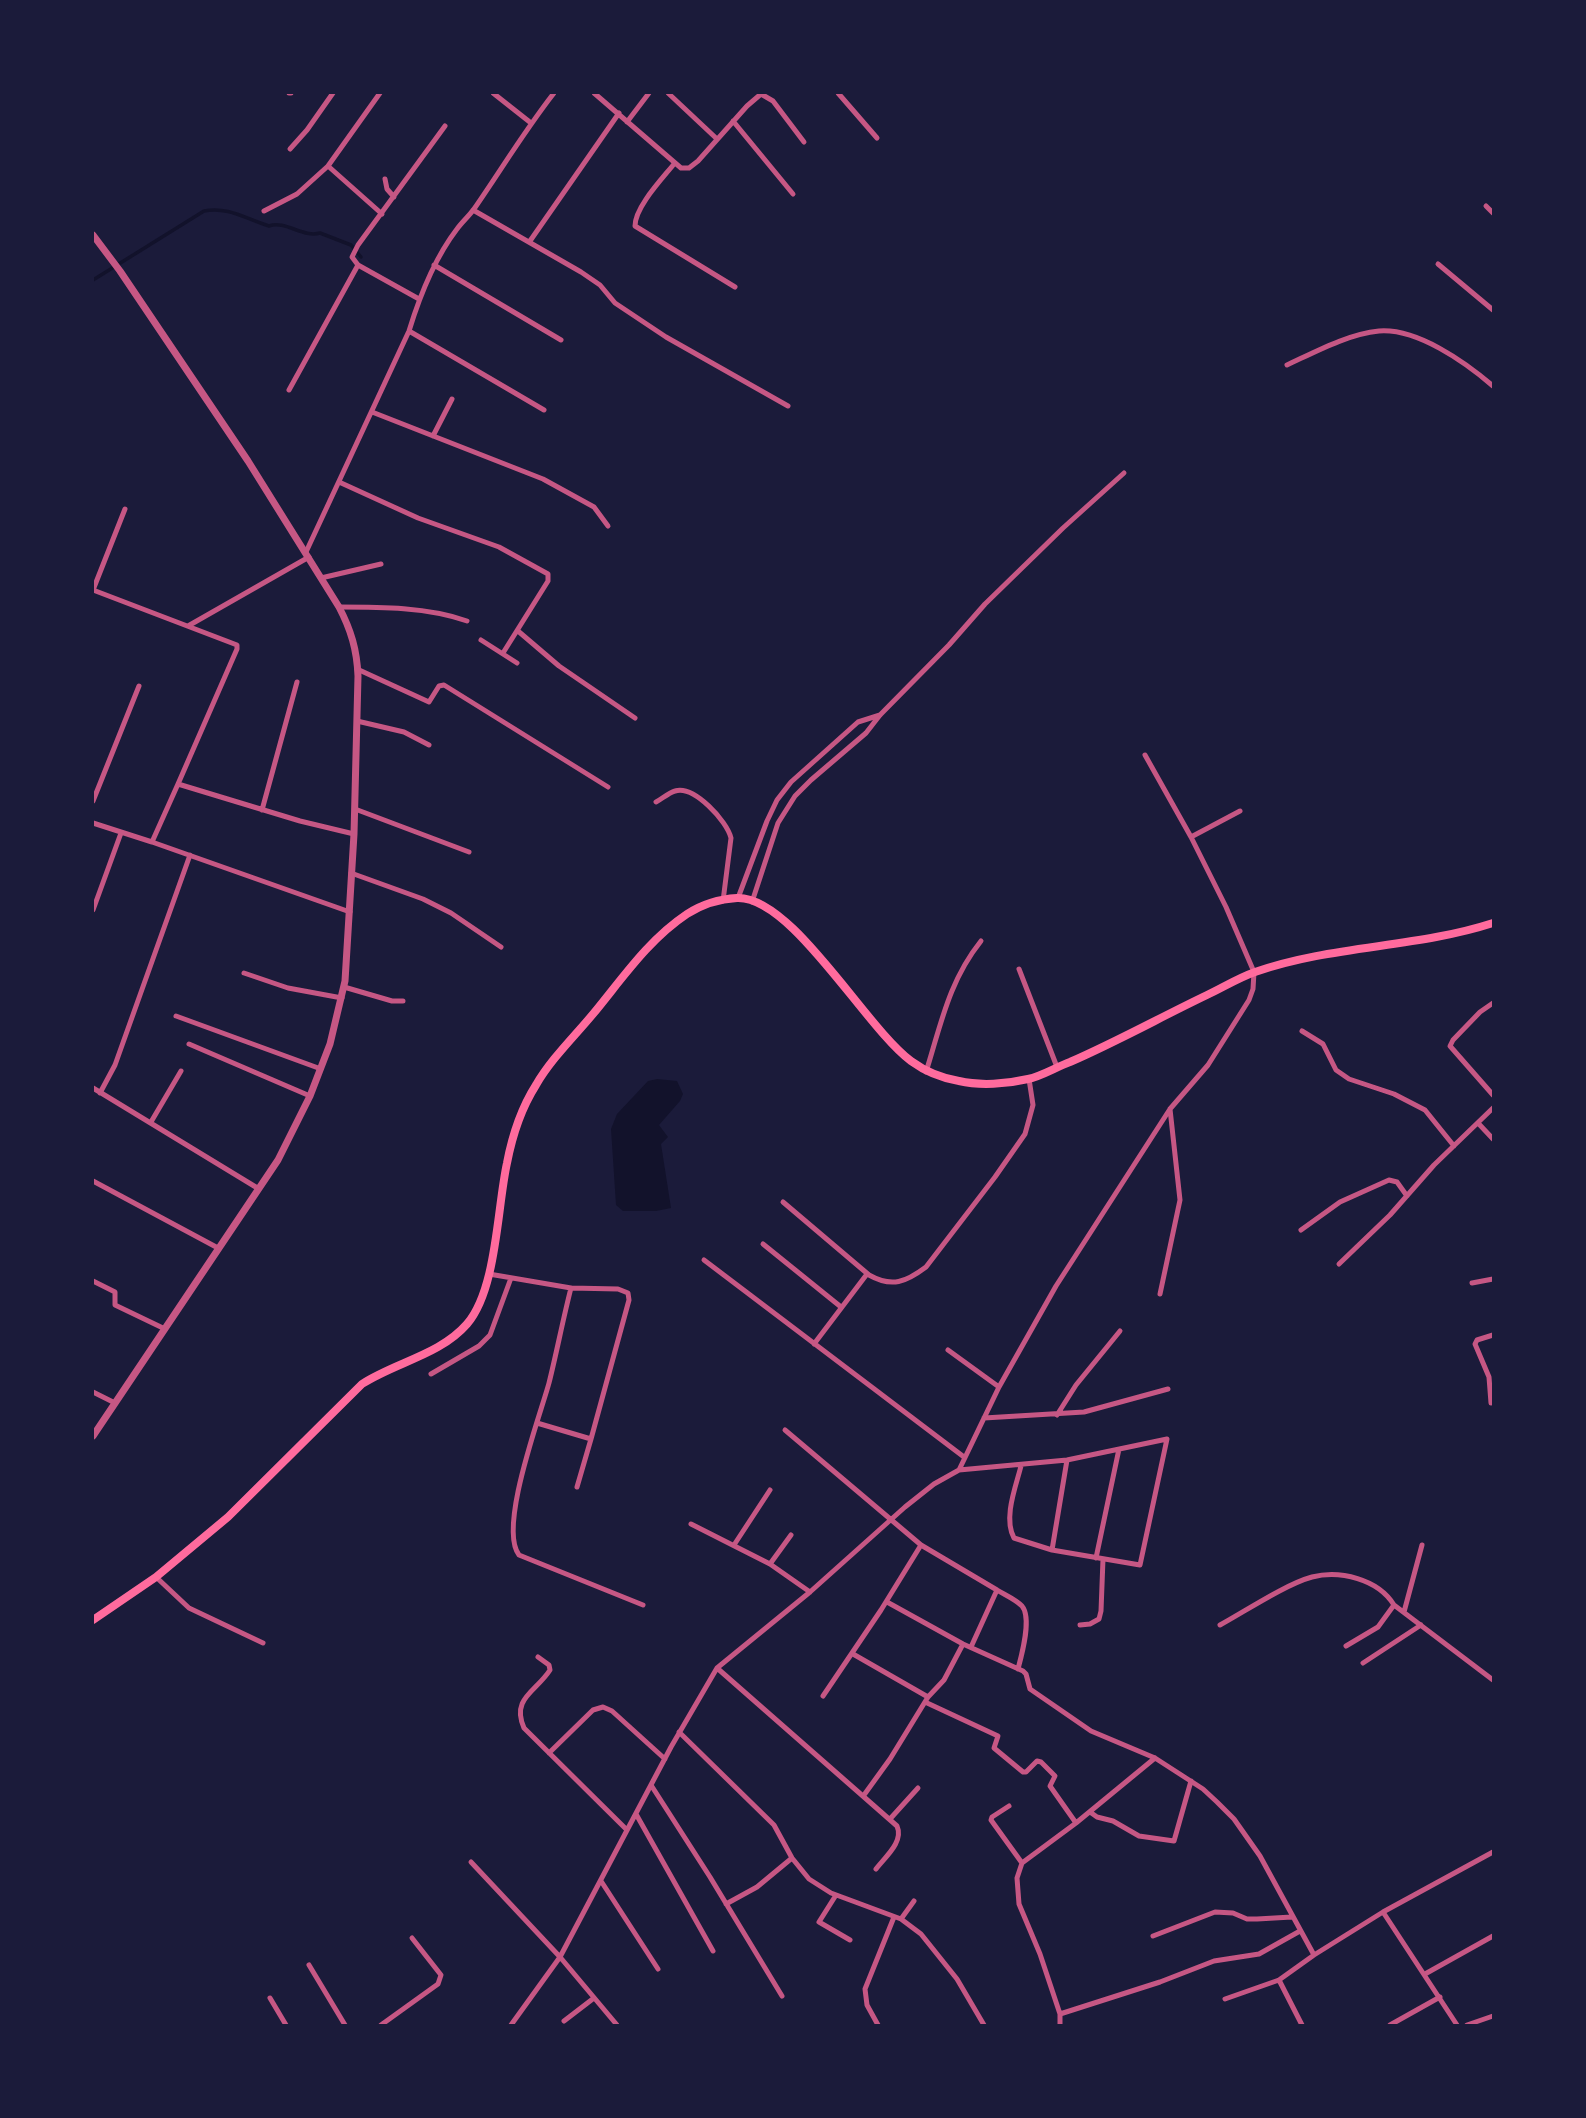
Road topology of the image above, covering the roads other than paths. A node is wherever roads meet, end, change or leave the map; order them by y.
1 (333, 93) edge
2 (380, 93) edge
3 (493, 93) edge
4 (554, 93) edge
5 (594, 93) edge
6 (649, 93) edge
7 (668, 93) edge
8 (838, 93) edge
9 (619, 113) junction
10 (733, 121) junction
11 (627, 122) junction
12 (531, 123) junction
13 (445, 126) dead end
14 (877, 138) dead end
15 (717, 139) junction
16 (804, 142) dead end
17 (289, 149) dead end
18 (674, 164) junction
19 (328, 166) junction
20 (385, 179) dead end
21 (793, 194) dead end
22 (394, 197) junction
23 (1486, 206) dead end
24 (473, 210) junction
25 (264, 211) dead end
26 (1493, 213) edge
27 (382, 214) junction
28 (93, 235) edge
29 (530, 242) junction
30 (1438, 264) dead end
31 (358, 265) junction
32 (434, 265) junction
33 (735, 287) dead end
34 (419, 299) junction
35 (1493, 310) edge
36 (409, 331) junction
37 (561, 340) dead end
38 (1287, 365) dead end
39 (1493, 386) edge
40 (289, 390) dead end
41 (452, 399) dead end
42 (788, 406) dead end
43 (544, 410) dead end
44 (372, 412) junction
45 (433, 436) junction
46 (1124, 473) dead end
47 (339, 482) junction
48 (125, 509) dead end
49 (608, 526) dead end
50 (307, 554) junction
51 (93, 562) edge
52 (381, 564) dead end
53 (103, 565) junction
54 (321, 578) junction
55 (93, 590) edge
56 (339, 607) junction
57 (467, 621) dead end
58 (188, 626) junction
59 (518, 631) junction
60 (481, 640) dead end
61 (503, 653) junction
62 (517, 663) dead end
63 (358, 669) junction
64 (297, 682) dead end
65 (139, 686) dead end
66 (880, 715) junction
67 (635, 718) dead end
68 (357, 721) junction
69 (429, 745) dead end
70 (1145, 755) dead end
71 (178, 784) junction
72 (608, 787) dead end
73 (93, 801) edge
74 (656, 802) dead end
75 (355, 809) junction
76 (262, 810) junction
77 (1240, 811) dead end
78 (93, 823) edge
79 (121, 833) junction
80 (354, 834) junction
81 (1191, 836) junction
82 (152, 842) junction
83 (468, 852) dead end
84 (190, 855) junction
85 (351, 873) junction
86 (738, 898) junction
87 (723, 901) junction
88 (752, 902) junction
89 (93, 910) edge
90 (350, 912) junction
91 (1493, 923) edge
92 (981, 941) dead end
93 (501, 947) dead end
94 (1020, 969) dead end
95 (1254, 972) junction
96 (244, 973) dead end
97 (344, 987) junction
98 (342, 998) junction
99 (403, 1001) dead end
100 (1493, 1003) edge
101 (176, 1016) dead end
102 (1302, 1031) dead end
103 (189, 1044) dead end
104 (1057, 1067) junction
105 (321, 1069) junction
106 (181, 1071) dead end
107 (926, 1072) junction
108 (1029, 1079) junction
109 (93, 1088) edge
110 (100, 1093) junction
111 (1493, 1094) edge
112 (310, 1096) junction
113 (1493, 1108) edge
114 (1170, 1109) junction
115 (150, 1122) junction
116 (1478, 1123) junction
117 (1493, 1139) edge
118 (1454, 1146) junction
119 (93, 1181) edge
120 (259, 1189) junction
121 (1407, 1196) junction
122 (783, 1202) dead end
123 (1301, 1230) dead end
124 (763, 1244) dead end
125 (218, 1248) junction
126 (704, 1260) dead end
127 (1339, 1264) dead end
128 (489, 1274) junction
129 (867, 1274) junction
130 (511, 1278) junction
131 (1493, 1279) edge
132 (93, 1281) edge
133 (1472, 1283) dead end
134 (571, 1288) junction
135 (1160, 1294) dead end
136 (841, 1307) junction
137 (165, 1329) junction
138 (1120, 1331) dead end
139 (1493, 1335) edge
140 (814, 1344) junction
141 (948, 1350) dead end
142 (431, 1374) dead end
143 (999, 1387) junction
144 (1168, 1390) dead end
145 (93, 1392) edge
146 (116, 1403) junction
147 (1491, 1403) dead end
148 (1056, 1415) junction
149 (984, 1418) junction
150 (537, 1423) junction
151 (785, 1430) dead end
152 (93, 1436) edge
153 (591, 1439) junction
154 (1119, 1449) junction
155 (964, 1457) junction
156 (1067, 1460) junction
157 (1021, 1465) junction
158 (959, 1470) junction
159 (577, 1487) dead end
160 (770, 1489) dead end
161 (891, 1520) junction
162 (691, 1524) dead end
163 (791, 1535) dead end
164 (734, 1545) junction
165 (921, 1545) junction
166 (1422, 1545) dead end
167 (1052, 1550) junction
168 (1100, 1559) junction
169 (770, 1564) junction
170 (156, 1577) junction
171 (997, 1590) junction
172 (810, 1592) junction
173 (887, 1602) junction
174 (643, 1605) dead end
175 (1394, 1605) junction
176 (1404, 1612) junction
177 (93, 1620) edge
178 (1080, 1625) dead end
179 (1220, 1625) dead end
180 (1421, 1625) junction
181 (263, 1643) dead end
182 (963, 1644) junction
183 (1346, 1646) dead end
184 (971, 1647) junction
185 (853, 1654) junction
186 (538, 1657) dead end
187 (1363, 1663) dead end
188 (718, 1668) junction
189 (1018, 1669) junction
190 (1493, 1680) edge
191 (823, 1696) dead end
192 (926, 1700) junction
193 (679, 1732) junction
194 (549, 1753) junction
195 (1155, 1758) junction
196 (665, 1759) junction
197 (1191, 1781) junction
198 (651, 1785) junction
199 (918, 1788) dead end
200 (864, 1795) junction
201 (1009, 1806) dead end
202 (1090, 1812) junction
203 (636, 1814) junction
204 (890, 1819) junction
205 (1076, 1823) junction
206 (627, 1830) junction
207 (1493, 1852) edge
208 (792, 1858) junction
209 (471, 1862) dead end
210 (1022, 1863) junction
211 (876, 1869) dead end
212 (601, 1881) junction
213 (836, 1895) junction
214 (914, 1901) dead end
215 (726, 1904) junction
216 (1383, 1912) junction
217 (894, 1917) junction
218 (1292, 1917) junction
219 (901, 1919) junction
220 (1300, 1931) junction
221 (1153, 1936) dead end
222 (1493, 1936) edge
223 (412, 1938) dead end
224 (850, 1940) dead end
225 (713, 1951) dead end
226 (1314, 1955) junction
227 (560, 1957) junction
228 (309, 1965) dead end
229 (658, 1969) dead end
230 (1425, 1974) junction
231 (1279, 1980) junction
232 (782, 1996) dead end
233 (1440, 1997) junction
234 (270, 1998) dead end
235 (594, 1998) junction
236 (1225, 1999) dead end
237 (1060, 2014) junction
238 (1493, 2016) edge
239 (564, 2021) dead end
240 (1393, 2023) edge
241 (286, 2025) edge
242 (345, 2025) edge
243 (381, 2025) edge
244 (511, 2025) edge
245 (617, 2025) edge
246 (878, 2025) edge
247 (985, 2025) edge
248 (1060, 2025) edge
249 (1302, 2025) edge
250 (1457, 2025) edge
251 (1467, 2025) edge

1 - 17 street
2 - 19 street
3 - 12 street
4 - 12 street
5 - 9 street
6 - 11 street
7 - 15 street
8 - 14 street
9 - 11 street
9 - 29 street
10 - 15 street
10 - 16 street
10 - 21 street
11 - 18 street
12 - 24 street
13 - 22 street
15 - 18 street
18 - 33 street
19 - 25 street
19 - 27 street
20 - 22 street
22 - 27 street
23 - 26 street
24 - 29 street
24 - 32 street
27 - 31 street
28 - 50 street
29 - 42 street
30 - 35 street
31 - 34 street
31 - 40 street
32 - 34 street
32 - 37 street
34 - 36 street
36 - 43 street
36 - 44 street
38 - 39 street
41 - 45 street
44 - 45 street
44 - 47 street
45 - 49 street
46 - 66 street
47 - 50 street
47 - 59 street
48 - 53 street
50 - 54 street
50 - 58 street
51 - 53 street
52 - 54 street
53 - 55 street
54 - 56 street
55 - 58 street
56 - 57 street
56 - 63 street
58 - 71 street
59 - 61 street
59 - 67 street
60 - 61 street
61 - 62 street
63 - 68 street
63 - 72 street
64 - 76 street
65 - 73 street
66 - 86 street
66 - 88 street
68 - 69 street
68 - 75 street
70 - 81 street
71 - 76 street
71 - 82 street
74 - 87 street
75 - 80 street
75 - 83 street
76 - 80 street
77 - 81 street
78 - 79 street
79 - 82 street
79 - 89 street
80 - 85 street
81 - 95 street
82 - 84 street
84 - 90 street
84 - 110 street
85 - 90 street
85 - 93 street
86 - 87 main road
86 - 88 main road
87 - 128 main road
88 - 107 main road
90 - 97 street
91 - 95 main road
92 - 107 street
94 - 104 street
95 - 104 main road
95 - 114 street
96 - 98 street
97 - 98 street
97 - 99 street
98 - 105 street
100 - 111 street
101 - 105 street
102 - 118 street
103 - 112 street
104 - 108 main road
105 - 112 street
106 - 115 street
107 - 108 main road
108 - 129 street
109 - 110 street
110 - 115 street
112 - 120 street
113 - 116 street
114 - 135 street
114 - 143 street
115 - 120 street
116 - 117 street
116 - 118 street
118 - 121 street
119 - 125 street
120 - 125 street
121 - 123 street
121 - 127 street
122 - 129 street
124 - 136 street
125 - 137 street
126 - 140 street
128 - 130 street
128 - 170 main road
129 - 136 street
130 - 134 street
130 - 142 street
131 - 133 street
132 - 137 street
134 - 150 street
134 - 153 street
136 - 140 street
137 - 146 street
138 - 148 street
139 - 147 street
140 - 155 street
141 - 143 street
143 - 149 street
144 - 148 street
145 - 146 street
146 - 152 street
148 - 149 street
149 - 155 street
150 - 153 street
150 - 174 street
151 - 161 street
153 - 159 street
154 - 156 street
154 - 168 street
154 - 168 street
155 - 158 street
156 - 157 street
156 - 167 street
157 - 158 street
157 - 167 street
158 - 161 street
160 - 164 street
161 - 165 street
161 - 172 street
162 - 164 street
163 - 169 street
164 - 169 street
165 - 171 street
165 - 173 street
166 - 176 street
167 - 168 street
168 - 178 street
169 - 172 street
170 - 177 main road
170 - 181 street
171 - 184 street
171 - 189 street
172 - 188 street
173 - 182 street
173 - 185 street
175 - 176 street
175 - 179 street
175 - 183 street
176 - 180 street
180 - 187 street
180 - 190 street
182 - 184 street
182 - 192 street
184 - 189 street
185 - 191 street
185 - 192 street
186 - 194 street
188 - 193 street
188 - 200 street
189 - 195 street
192 - 200 street
192 - 205 street
193 - 196 street
193 - 208 street
194 - 196 street
194 - 206 street
195 - 197 street
195 - 202 street
196 - 198 street
197 - 202 street
197 - 218 street
198 - 203 street
198 - 215 street
199 - 204 street
200 - 204 street
201 - 210 street
202 - 205 street
203 - 206 street
203 - 225 street
204 - 211 street
205 - 210 street
206 - 212 street
207 - 216 street
208 - 213 street
208 - 215 street
209 - 227 street
210 - 237 street
212 - 227 street
212 - 229 street
213 - 217 street
213 - 224 street
214 - 219 street
215 - 232 street
216 - 226 street
216 - 230 street
217 - 219 street
217 - 246 street
218 - 220 street
218 - 221 street
219 - 247 street
220 - 226 street
220 - 237 street
222 - 230 street
223 - 243 street
226 - 231 street
227 - 235 street
227 - 244 street
228 - 242 street
230 - 233 street
231 - 236 street
231 - 249 street
233 - 240 street
233 - 250 street
234 - 241 street
235 - 239 street
235 - 245 street
237 - 248 street
238 - 251 street

